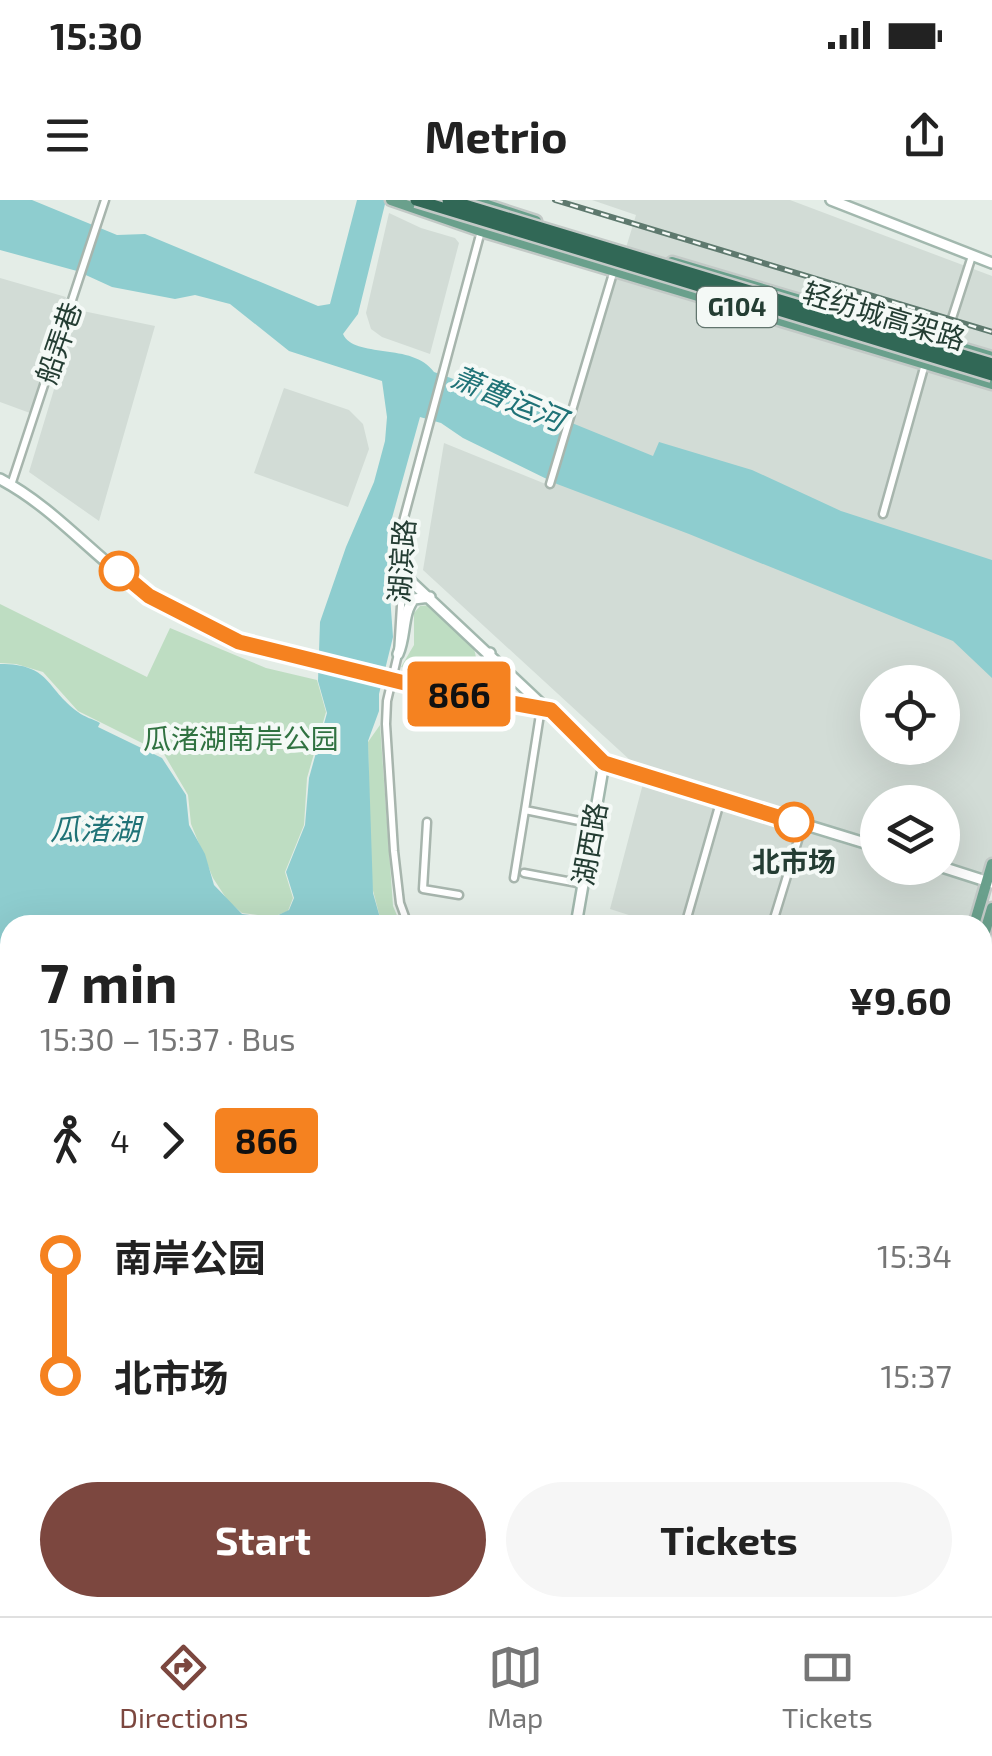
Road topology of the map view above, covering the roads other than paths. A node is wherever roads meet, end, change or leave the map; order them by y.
1 (106, 200) edge
2 (416, 200) edge
3 (448, 200) edge
4 (472, 200) edge
5 (831, 200) edge
6 (394, 201) edge
7 (488, 203) edge
8 (481, 231) junction
9 (972, 256) junction
10 (992, 263) edge
11 (614, 269) junction
12 (944, 342) junction
13 (992, 360) edge
14 (925, 364) junction
15 (992, 375) edge
16 (992, 384) edge
17 (0, 480) edge
18 (550, 484) dead end
19 (11, 485) junction
20 (882, 514) dead end
21 (404, 574) junction
22 (430, 597) junction
23 (490, 652) junction
24 (398, 654) junction
25 (468, 696) junction
26 (546, 709) junction
27 (604, 763) junction
28 (721, 799) junction
29 (526, 810) junction
30 (427, 822) dead end
31 (594, 824) junction
32 (803, 824) junction
33 (860, 842) edge
34 (992, 864) edge
35 (524, 873) dead end
36 (960, 873) edge
37 (514, 878) dead end
38 (990, 882) edge
39 (583, 884) junction
40 (459, 895) dead end
41 (405, 915) edge
42 (578, 915) edge
43 (688, 915) edge
44 (775, 915) edge
45 (978, 915) edge

1 - 19 street, 船弄巷
2 - 15 highway, 轻纺城高架路, bridge
3 - 13 highway, 轻纺城高架路, bridge
4 - 7 main road, G104
5 - 9 street
6 - 8 main road, G104
7 - 8 street, 湖滨路
7 - 12 main road, G104
8 - 11 main road, G104
8 - 21 street, 湖滨路
9 - 10 street
9 - 12 street
11 - 14 main road, G104
11 - 18 street
12 - 13 main road, G104
14 - 16 main road, G104
14 - 20 street
17 - 19 street
19 - 25 street, bridge
21 - 22 street
21 - 24 street, 湖滨路
22 - 23 street
22 - 24 street
23 - 25 street
23 - 26 street
24 - 41 street, 湖滨路
25 - 26 street
26 - 27 street
26 - 29 street
27 - 28 street
27 - 31 street, 湖西路
28 - 32 street
28 - 43 street
29 - 31 street
29 - 37 street
30 - 40 street
31 - 39 street, 湖西路
32 - 33 street
32 - 44 street
34 - 38 main road
35 - 39 street
36 - 38 street
38 - 45 main road
39 - 42 street, 湖西路

